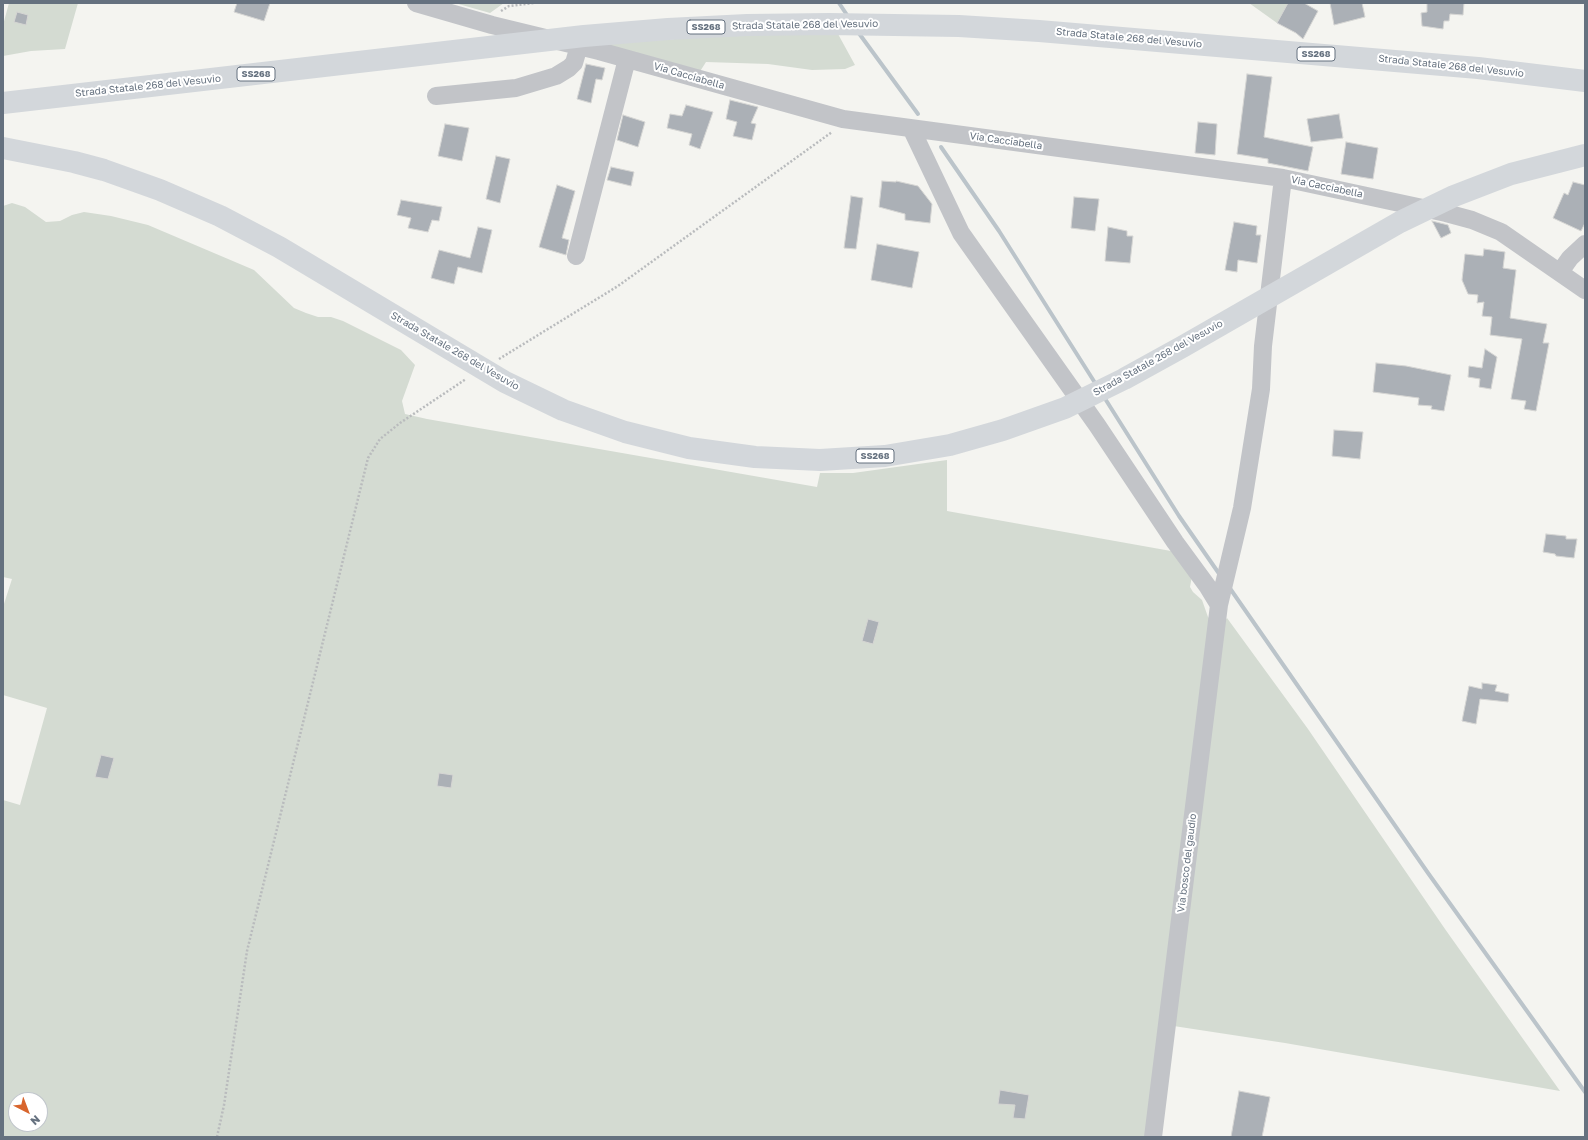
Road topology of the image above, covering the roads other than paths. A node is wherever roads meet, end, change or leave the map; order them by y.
1 (416, 3) edge
2 (581, 41) junction
3 (627, 59) junction
4 (1585, 81) edge
5 (436, 96) dead end
6 (3, 103) edge
7 (911, 128) junction
8 (8, 149) edge
9 (1585, 155) edge
10 (1283, 178) junction
11 (1585, 244) edge
12 (576, 256) dead end
13 (1560, 272) junction
14 (1585, 290) edge
15 (1222, 598) junction
16 (1153, 1137) edge

1 - 2 street, Via Cacciabella
2 - 3 street, Via Cacciabella
2 - 4 highway, Strada Statale 268 del Vesuvio / SS268
2 - 5 street
2 - 6 highway, Strada Statale 268 del Vesuvio / SS268
3 - 7 street, Via Cacciabella
3 - 12 street
7 - 10 street, Via Cacciabella
7 - 15 street
8 - 9 highway, Strada Statale 268 del Vesuvio / SS268
10 - 13 street, Via Cacciabella
10 - 15 street, Via bosco del gaudio
11 - 13 street
13 - 14 street, Via Cacciabella
15 - 16 street, Via bosco del gaudio

